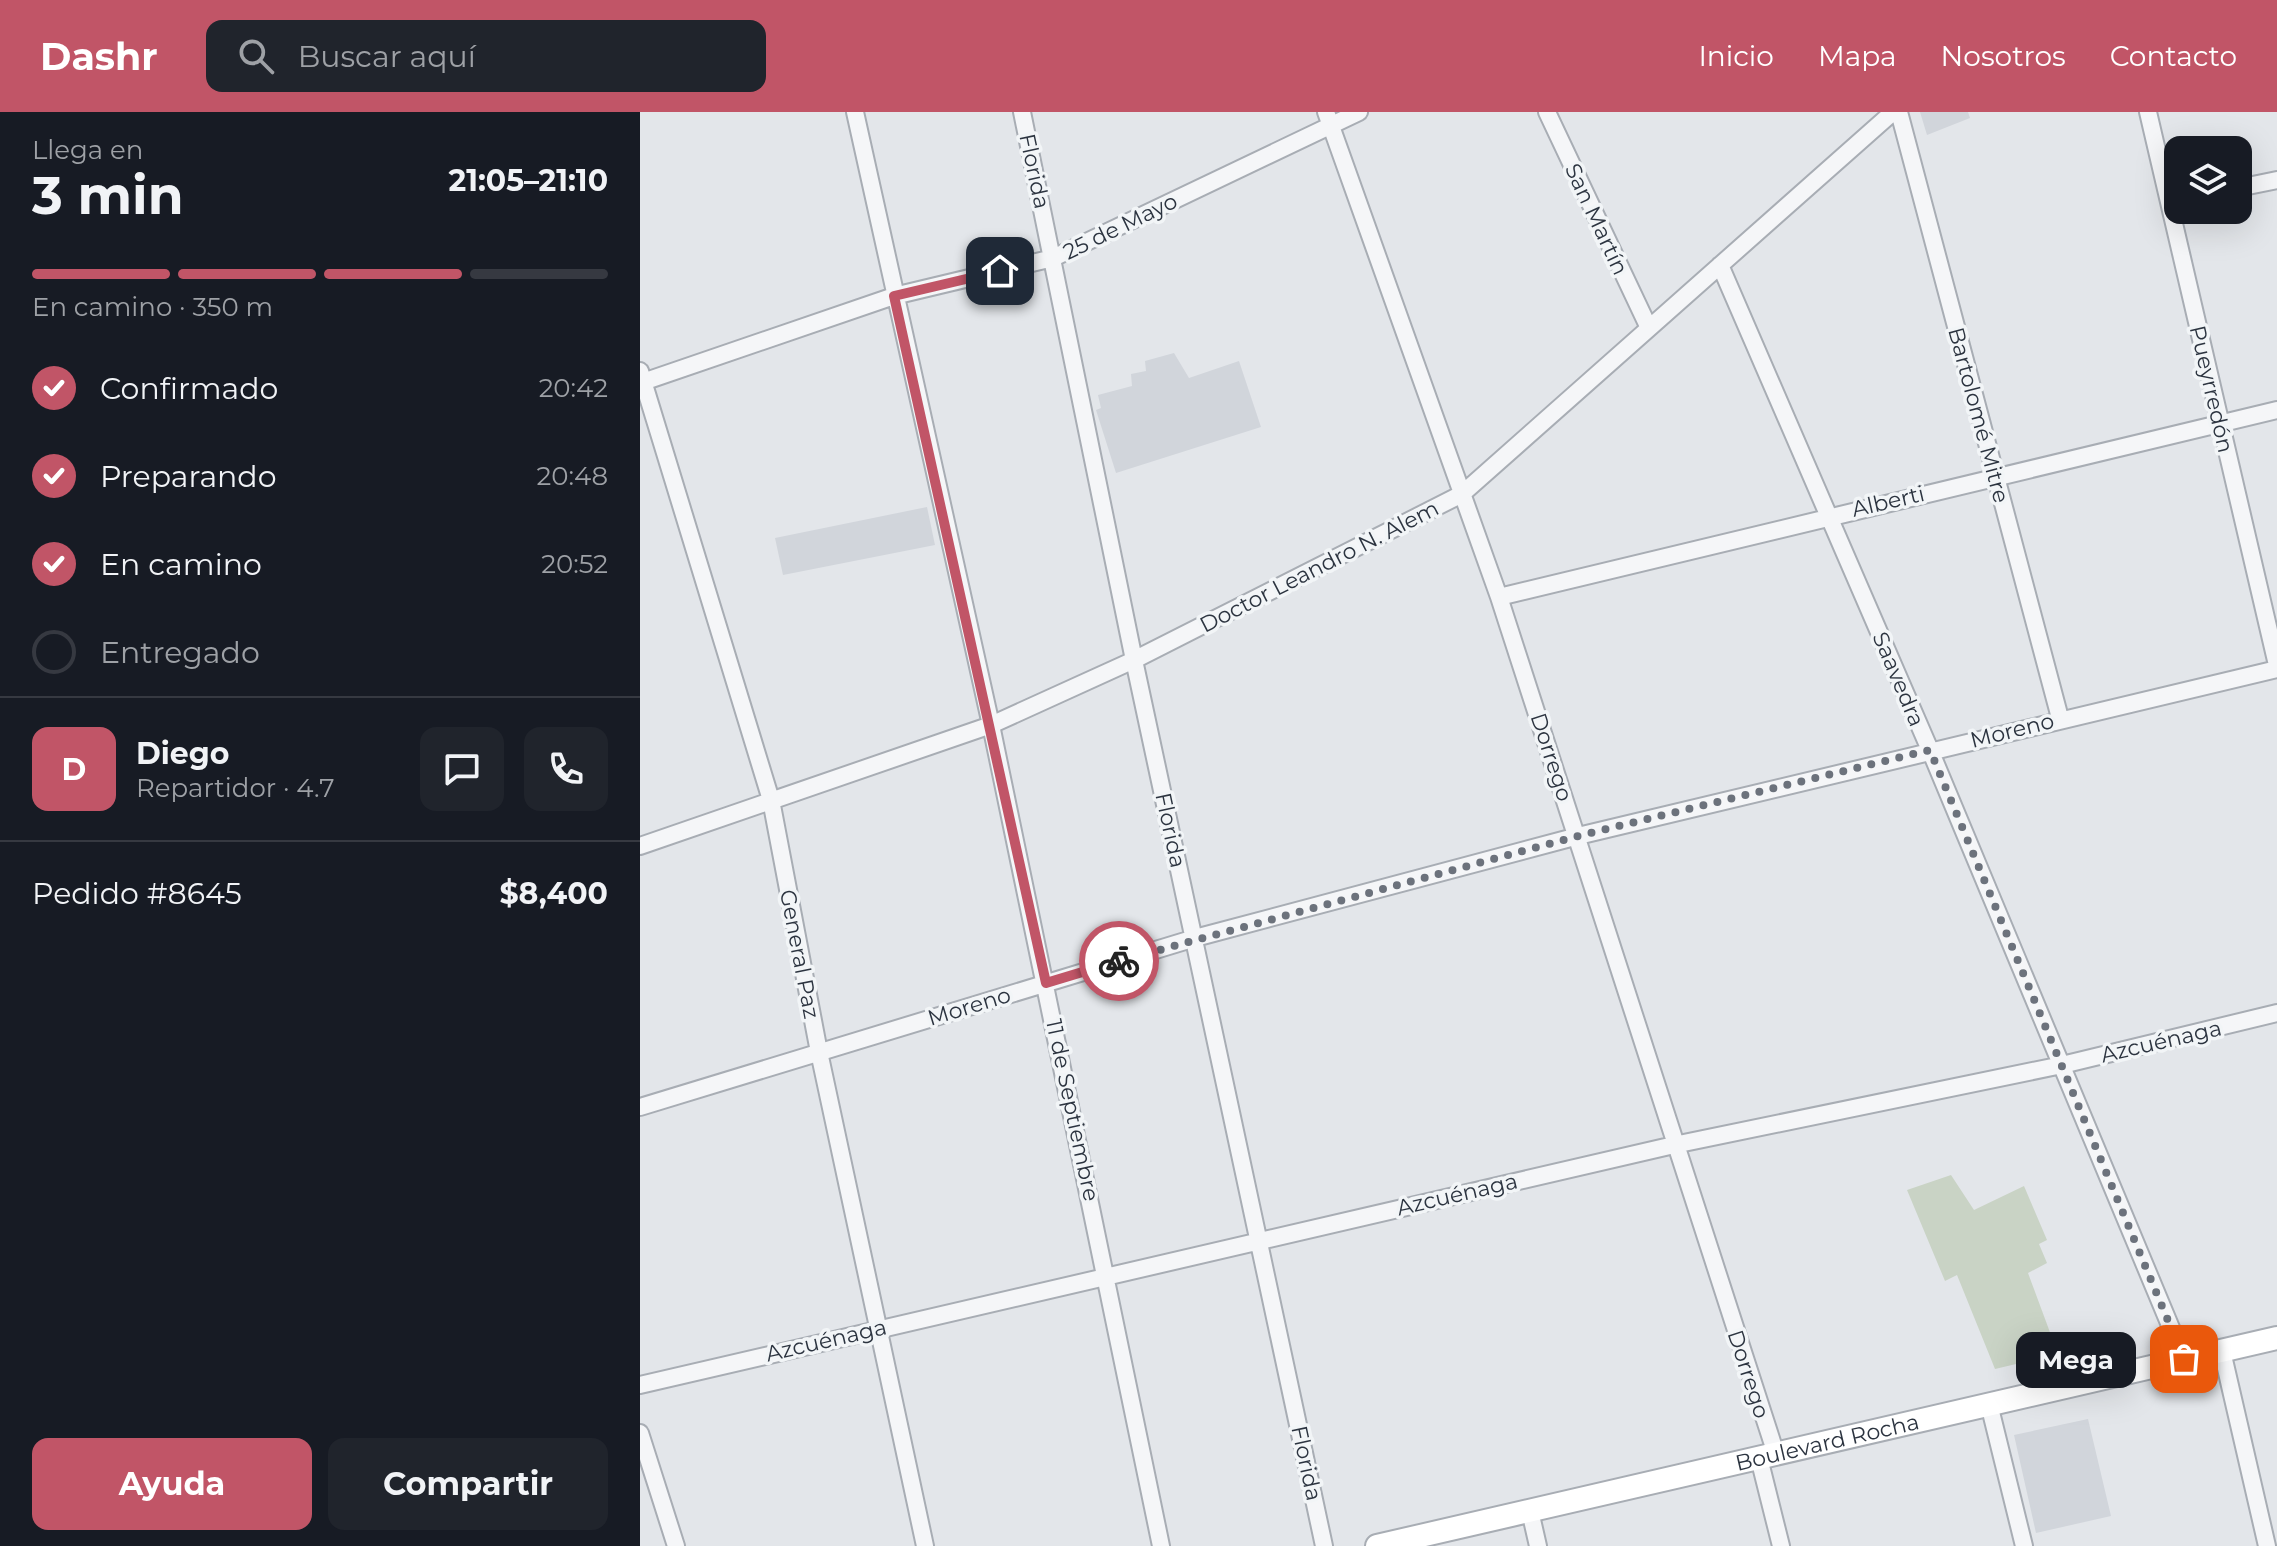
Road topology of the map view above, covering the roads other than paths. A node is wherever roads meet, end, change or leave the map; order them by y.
1 (855, 112) edge
2 (1022, 112) edge
3 (1359, 112) edge
4 (1547, 112) edge
5 (1893, 112) edge
6 (1899, 112) edge
7 (2148, 112) edge
8 (1328, 119) edge
9 (2164, 167) edge
10 (2277, 180) edge
11 (2252, 185) edge
12 (2178, 224) edge
13 (1053, 258) junction
14 (1720, 265) junction
15 (894, 296) junction
16 (1648, 326) junction
17 (641, 379) edge
18 (2277, 410) edge
19 (2219, 423) junction
20 (1995, 475) junction
21 (1462, 494) junction
22 (1829, 515) junction
23 (1499, 597) junction
24 (1134, 660) junction
25 (2277, 667) edge
26 (2060, 718) junction
27 (991, 725) junction
28 (1930, 750) junction
29 (771, 800) junction
30 (1578, 836) junction
31 (640, 846) edge
32 (1195, 938) junction
33 (1046, 983) junction
34 (2277, 1013) edge
35 (819, 1052) junction
36 (2062, 1065) junction
37 (640, 1107) edge
38 (1674, 1145) junction
39 (1259, 1239) junction
40 (1107, 1274) junction
41 (877, 1328) junction
42 (2277, 1338) edge
43 (2222, 1351) junction
44 (2184, 1359) junction
45 (640, 1385) edge
46 (1989, 1404) junction
47 (640, 1433) edge
48 (1767, 1456) junction
49 (1530, 1511) junction
50 (676, 1546) edge
51 (925, 1546) edge
52 (1161, 1546) edge
53 (1324, 1546) edge
54 (1377, 1546) edge
55 (1538, 1546) edge
56 (1781, 1546) edge
57 (2024, 1546) edge
58 (2267, 1546) edge

1 - 15 street, 11 de Septiembre
2 - 13 street, Florida
3 - 8 street, 25 de Mayo
4 - 16 street, San Martín
5 - 14 street, Doctor Leandro N. Alem
6 - 20 street, Bartolomé Mitre
7 - 9 street, Pueyrredón
8 - 13 street, 25 de Mayo
8 - 21 street, Dorrego
10 - 11 street
12 - 19 street, Pueyrredón
13 - 15 street, 25 de Mayo
13 - 24 street, Florida
14 - 16 street, Doctor Leandro N. Alem
14 - 22 street, Saavedra
15 - 17 street, 25 de Mayo
15 - 27 street, 11 de Septiembre
16 - 21 street, Doctor Leandro N. Alem
17 - 29 street, General Paz
18 - 19 street, Alberti
19 - 20 street, Alberti
19 - 25 street, Pueyrredón
20 - 22 street, Alberti
20 - 26 street, Bartolomé Mitre
21 - 23 street, Dorrego
21 - 24 street, Doctor Leandro N. Alem
22 - 23 street, Alberti
22 - 28 street, Saavedra
23 - 30 street, Dorrego
24 - 27 street, Doctor Leandro N. Alem
24 - 32 street, Florida
25 - 26 street, Moreno
26 - 28 street, Moreno
27 - 29 street, Doctor Leandro N. Alem
27 - 33 street, 11 de Septiembre
28 - 30 street, Moreno
28 - 36 street, Saavedra
29 - 31 street, Doctor Leandro N. Alem
29 - 35 street, General Paz
30 - 32 street, Moreno
30 - 38 street, Dorrego
32 - 33 street, Moreno
32 - 39 street, Florida
33 - 35 street, Moreno
33 - 40 street, 11 de Septiembre
34 - 36 street, Azcuénaga
35 - 37 street, Moreno
35 - 41 street, General Paz
36 - 38 street, Azcuénaga
36 - 44 street, Saavedra
38 - 39 street, Azcuénaga
38 - 48 street, Dorrego
39 - 40 street, Azcuénaga
39 - 53 street, Florida
40 - 41 street, Azcuénaga
40 - 52 street, 11 de Septiembre
41 - 45 street, Azcuénaga
41 - 51 street, General Paz
42 - 43 main road, Boulevard Rocha
43 - 44 main road, Boulevard Rocha
43 - 58 street
44 - 46 main road, Boulevard Rocha
46 - 48 main road, Boulevard Rocha
46 - 57 street
47 - 50 street
48 - 49 main road, Boulevard Rocha
48 - 56 street, Dorrego
49 - 54 main road, Boulevard Rocha
49 - 55 street

